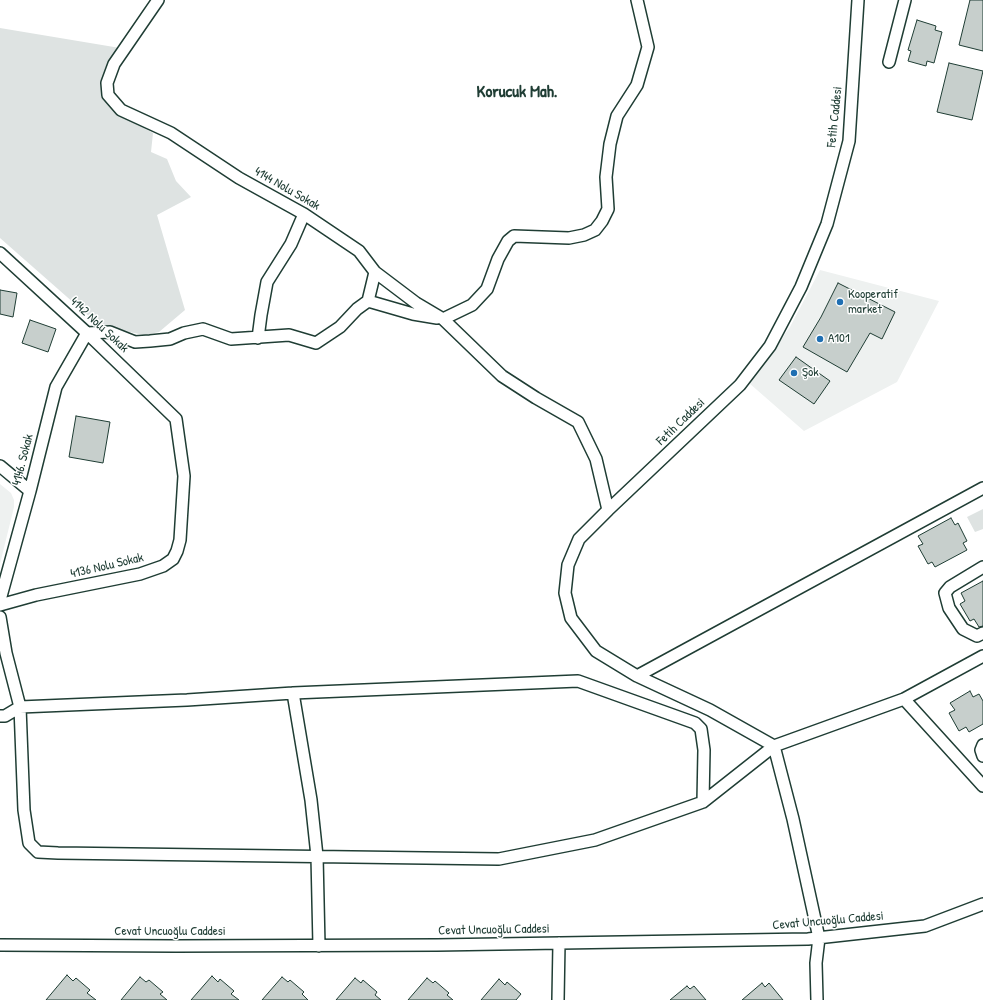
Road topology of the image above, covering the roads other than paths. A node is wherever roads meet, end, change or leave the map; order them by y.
1 (158, 0) edge
2 (637, 0) edge
3 (858, 0) edge
4 (905, 0) edge
5 (889, 62) dead end
6 (304, 214) junction
7 (0, 253) edge
8 (375, 272) junction
9 (368, 301) junction
10 (443, 319) junction
11 (87, 333) junction
12 (258, 338) junction
13 (176, 420) joint
14 (0, 466) edge
15 (983, 488) edge
16 (30, 491) junction
17 (608, 510) junction
18 (983, 567) edge
19 (0, 600) edge
20 (0, 605) edge
21 (0, 617) edge
22 (983, 633) edge
23 (983, 656) edge
24 (637, 676) junction
25 (292, 693) junction
26 (904, 699) junction
27 (20, 707) junction
28 (0, 716) edge
29 (983, 745) edge
30 (774, 746) junction
31 (983, 756) edge
32 (983, 786) edge
33 (703, 802) junction
34 (316, 856) junction
35 (983, 904) edge
36 (819, 938) junction
37 (559, 943) junction
38 (0, 945) edge
39 (319, 946) junction
40 (558, 1000) edge
41 (817, 1000) edge

1 - 6 street, 4144 Nolu Sokak
2 - 10 street
3 - 17 street, Fetih Caddesi
4 - 5 street
6 - 8 street, 4144 Nolu Sokak
6 - 12 street
7 - 11 street, 4142 Nolu Sokak
8 - 9 street
8 - 10 street, 4144 Nolu Sokak
9 - 10 street
9 - 12 street
10 - 17 street, 4144 Nolu Sokak
11 - 12 street
11 - 13 street, 4142 Nolu Sokak
11 - 16 street, 4146. Sokak
13 - 20 street, 4136 Nolu Sokak
14 - 16 street
15 - 24 street
16 - 19 street, 4146. Sokak
17 - 24 street, Fetih Caddesi
18 - 22 street
21 - 27 street
23 - 26 street
24 - 30 street, Fetih Caddesi
25 - 27 street
25 - 33 street
25 - 34 street
26 - 30 street
26 - 32 street
27 - 28 street
27 - 34 street
29 - 31 street
30 - 33 street
30 - 36 street
33 - 34 street
34 - 39 street
35 - 36 street, Cevat Uncuoğlu Caddesi
36 - 37 street, Cevat Uncuoğlu Caddesi
36 - 41 street
37 - 39 street, Cevat Uncuoğlu Caddesi
37 - 40 street
38 - 39 street, Cevat Uncuoğlu Caddesi

